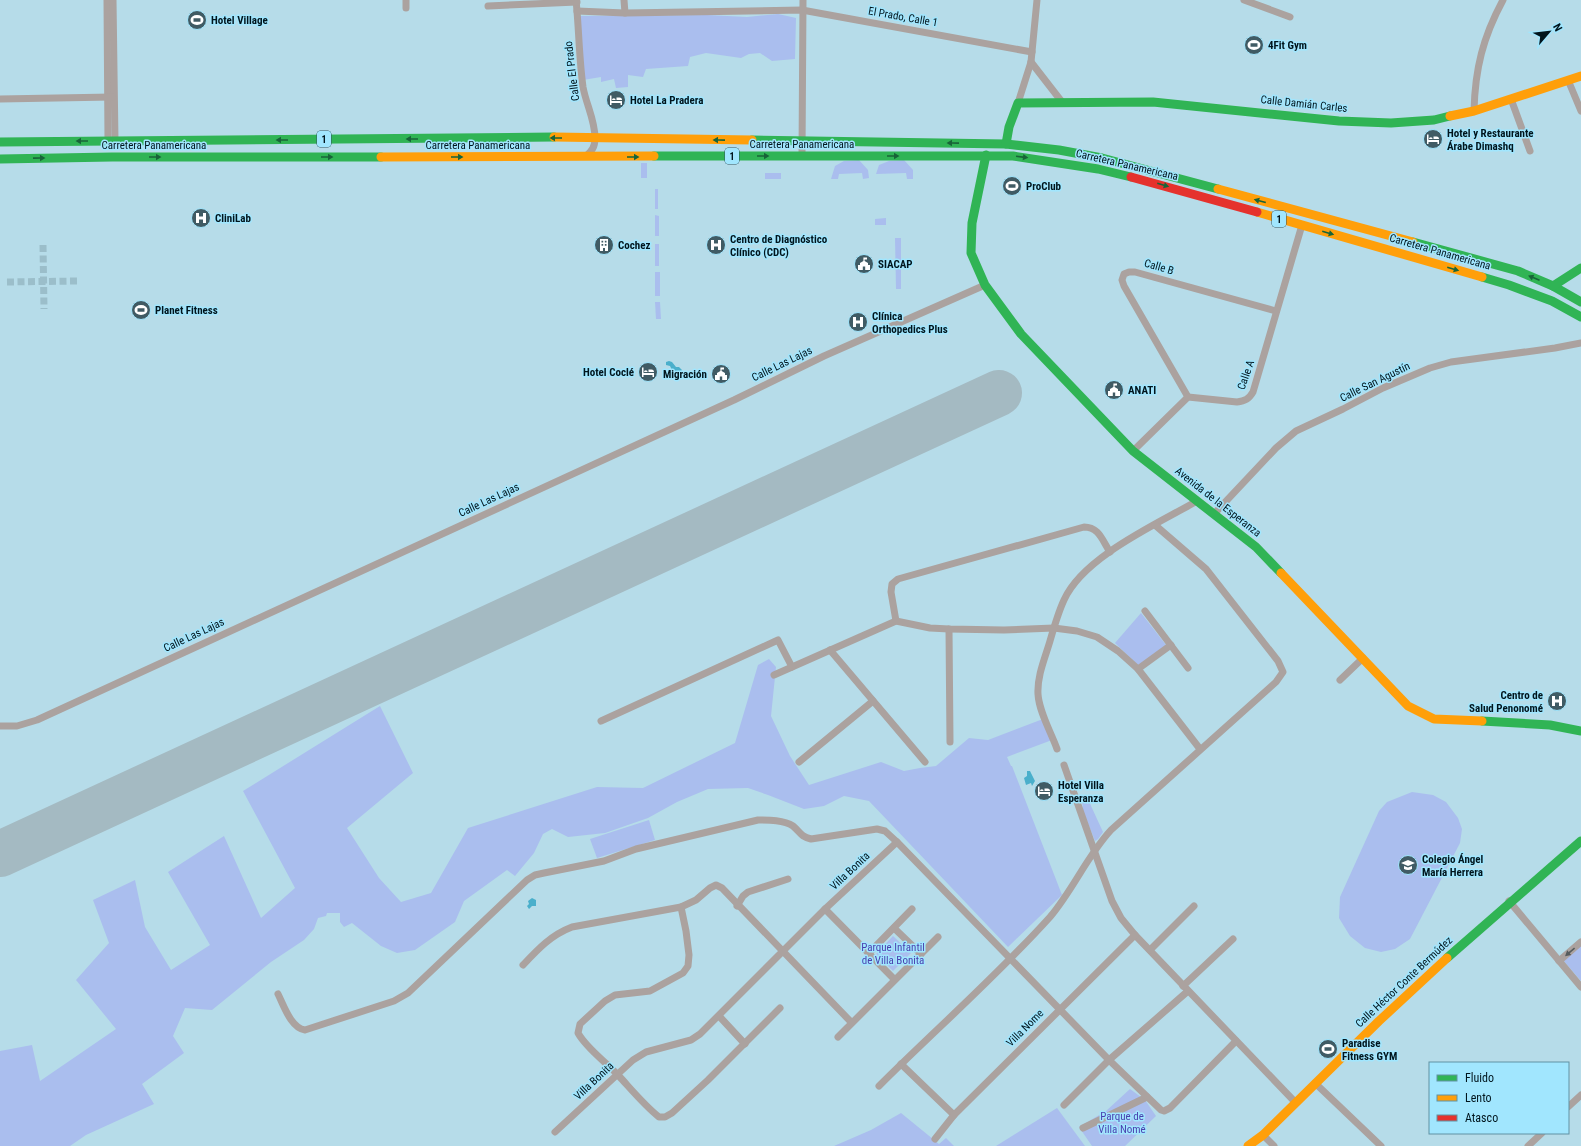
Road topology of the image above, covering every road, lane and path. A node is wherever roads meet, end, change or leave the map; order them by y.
1 (107, 0) edge
2 (113, 0) edge
3 (624, 0) edge
4 (803, 0) edge
5 (1037, 0) edge
6 (1244, 0) edge
7 (1503, 0) edge
8 (576, 1) edge
9 (488, 6) dead end
10 (802, 10) junction
11 (577, 11) junction
12 (626, 13) junction
13 (1290, 17) dead end
14 (1032, 52) junction
15 (1031, 62) junction
16 (1581, 76) edge
17 (1568, 80) junction
18 (111, 97) junction
19 (0, 99) edge
20 (1511, 99) junction
21 (1062, 102) junction
22 (1018, 103) junction
23 (1474, 111) junction
24 (1581, 111) edge
25 (1009, 127) junction
26 (595, 137) junction
27 (801, 141) junction
28 (0, 142) edge
29 (111, 143) junction
30 (912, 143) junction
31 (992, 144) junction
32 (1006, 144) junction
33 (1530, 150) dead end
34 (986, 155) junction
35 (802, 156) junction
36 (969, 156) junction
37 (91, 157) junction
38 (127, 157) junction
39 (585, 157) junction
40 (610, 157) junction
41 (0, 159) edge
42 (1302, 225) junction
43 (1581, 268) edge
44 (1509, 285) junction
45 (984, 286) junction
46 (1553, 286) junction
47 (1581, 302) edge
48 (1276, 311) junction
49 (1581, 316) edge
50 (1581, 343) edge
51 (1188, 396) junction
52 (1133, 450) junction
53 (1197, 501) junction
54 (1214, 514) junction
55 (1155, 525) junction
56 (1110, 552) junction
57 (1145, 611) dead end
58 (896, 621) junction
59 (1054, 628) junction
60 (949, 629) junction
61 (1171, 645) junction
62 (830, 650) junction
63 (1363, 658) junction
64 (792, 668) junction
65 (1188, 668) dead end
66 (1138, 669) junction
67 (774, 675) dead end
68 (1340, 680) dead end
69 (873, 701) junction
70 (601, 721) dead end
71 (0, 726) edge
72 (1581, 731) edge
73 (950, 742) dead end
74 (1057, 748) dead end
75 (1200, 749) junction
76 (799, 762) dead end
77 (925, 762) dead end
78 (1064, 765) dead end
79 (1581, 841) edge
80 (897, 842) junction
81 (1094, 852) junction
82 (788, 879) dead end
83 (1509, 901) junction
84 (737, 906) junction
85 (1194, 906) dead end
86 (681, 907) junction
87 (825, 909) junction
88 (912, 910) dead end
89 (894, 928) junction
90 (1135, 935) junction
91 (938, 937) dead end
92 (1233, 939) dead end
93 (1581, 942) edge
94 (1150, 950) junction
95 (783, 951) junction
96 (869, 953) junction
97 (921, 954) junction
98 (1010, 958) junction
99 (1559, 961) junction
100 (523, 964) dead end
101 (894, 979) junction
102 (1581, 987) edge
103 (1186, 988) junction
104 (278, 994) dead end
105 (780, 1008) dead end
106 (1060, 1009) junction
107 (720, 1016) junction
108 (851, 1022) junction
109 (838, 1037) dead end
110 (1236, 1041) junction
111 (745, 1044) junction
112 (1110, 1060) junction
113 (901, 1064) junction
114 (617, 1074) junction
115 (1315, 1083) junction
116 (879, 1086) dead end
117 (1581, 1095) edge
118 (1146, 1097) junction
119 (1296, 1102) junction
120 (1064, 1105) dead end
121 (1569, 1107) edge
122 (954, 1115) junction
123 (1083, 1128) dead end
124 (555, 1132) dead end
125 (1541, 1134) edge
126 (1263, 1135) junction
127 (935, 1139) dead end
128 (1248, 1146) edge
129 (1274, 1146) edge
130 (1381, 1146) edge
131 (1528, 1146) edge

1 - 18 street
2 - 18 street
3 - 12 street
4 - 10 street
5 - 14 street
6 - 13 street
7 - 23 street
8 - 9 street
8 - 11 street, Calle El Prado
10 - 12 street, El Prado, Calle 1
10 - 14 street, El Prado, Calle 1
10 - 27 street
11 - 12 street, El Prado, Calle 1
11 - 26 street, Calle El Prado
14 - 15 street
15 - 21 street
15 - 22 street
16 - 17 main road, Calle Damián Carles
17 - 20 main road, Calle Damián Carles
17 - 24 street
18 - 19 street
18 - 29 street
20 - 23 main road, Calle Damián Carles
20 - 33 street
21 - 22 main road, Calle Damián Carles
21 - 23 main road, Calle Damián Carles
22 - 25 main road
25 - 31 main road
25 - 32 main road
27 -> 26 main road, Carretera Panamericana / 1
26 -> 29 main road, Carretera Panamericana / 1
26 - 39 street
26 - 40 street
27 - 30 main road, Carretera Panamericana / 1
27 - 35 street
29 -> 28 main road, Carretera Panamericana / 1
29 - 37 main road
29 - 38 main road
31 -> 30 main road, Carretera Panamericana / 1
30 - 35 main road, 1
31 - 32 main road, Carretera Panamericana / 1
32 - 36 main road
46 -> 32 main road, Carretera Panamericana / 1
34 - 36 main road, Carretera Panamericana / 1
34 -> 42 main road, Carretera Panamericana / 1
34 - 45 main road, Avenida de la Esperanza
35 -> 36 main road, Carretera Panamericana / 1
40 -> 35 main road, Carretera Panamericana / 1
37 - 38 main road, Carretera Panamericana / 1
41 -> 37 main road, Carretera Panamericana / 1
38 -> 39 main road, Carretera Panamericana / 1
39 - 40 main road, Carretera Panamericana / 1
42 -> 44 main road, Carretera Panamericana / 1
42 - 48 street, Calle A
43 - 46 main road
44 - 46 main road
44 - 49 main road, Carretera Panamericana / 1
45 - 52 main road, Avenida de la Esperanza
45 - 71 street, Calle Las Lajas
46 - 47 main road, Carretera Panamericana / 1
48 - 51 street, Calle A
48 - 51 street, Calle B
50 - 54 street, Calle San Agustín
51 - 52 street
52 - 53 main road, Avenida de la Esperanza
53 - 54 main road, Avenida de la Esperanza
53 - 55 street
54 - 63 main road, Avenida de la Esperanza
55 - 56 street
55 - 75 street
56 - 58 street
56 - 59 street
57 - 61 street
58 - 60 street
58 - 62 street
59 - 60 street
59 - 66 street
59 - 74 street
60 - 73 street
61 - 65 street
61 - 66 street
62 - 64 street
62 - 69 street
63 - 68 street
63 - 72 main road, Avenida de la Esperanza
64 - 67 street
64 - 70 street
66 - 75 street
69 - 76 street
69 - 77 street
75 - 81 street
78 - 81 street
79 - 83 main road, Calle Héctor Conte Bermúdez
80 - 87 street, Villa Bonita
80 - 98 street
80 - 104 street
81 - 90 street
81 - 98 street
82 - 84 street
83 - 99 street
83 - 115 main road, Calle Héctor Conte Bermúdez
84 - 86 street
84 - 95 street
85 - 94 street
86 - 100 street
86 - 114 street
87 - 95 street, Villa Bonita
87 - 96 street
88 - 89 street
89 - 96 street
89 - 97 street
90 - 94 street
90 - 106 street, Villa Nome
91 - 97 street
92 - 103 street
93 -> 99 street
94 - 103 street
95 - 107 street, Villa Bonita
95 - 108 street
96 - 101 street
97 - 101 street
98 - 106 street
98 - 113 street
99 - 102 street
101 - 108 street
103 - 110 street
103 - 112 street
105 - 111 street
106 - 112 street
106 - 122 street, Villa Nome
107 - 111 street
107 - 114 street, Villa Bonita
108 - 109 street
110 - 118 street
110 - 119 street
111 - 114 street
112 - 118 street
112 - 120 street
113 - 116 street
113 - 122 street
114 - 124 street, Villa Bonita
115 - 119 main road, Calle Héctor Conte Bermúdez
115 - 130 street
117 - 121 street
118 - 123 street
119 - 126 main road, Calle Héctor Conte Bermúdez
122 - 127 street, Villa Nome
125 - 131 street
126 - 128 main road, Calle Héctor Conte Bermúdez
126 - 129 street

